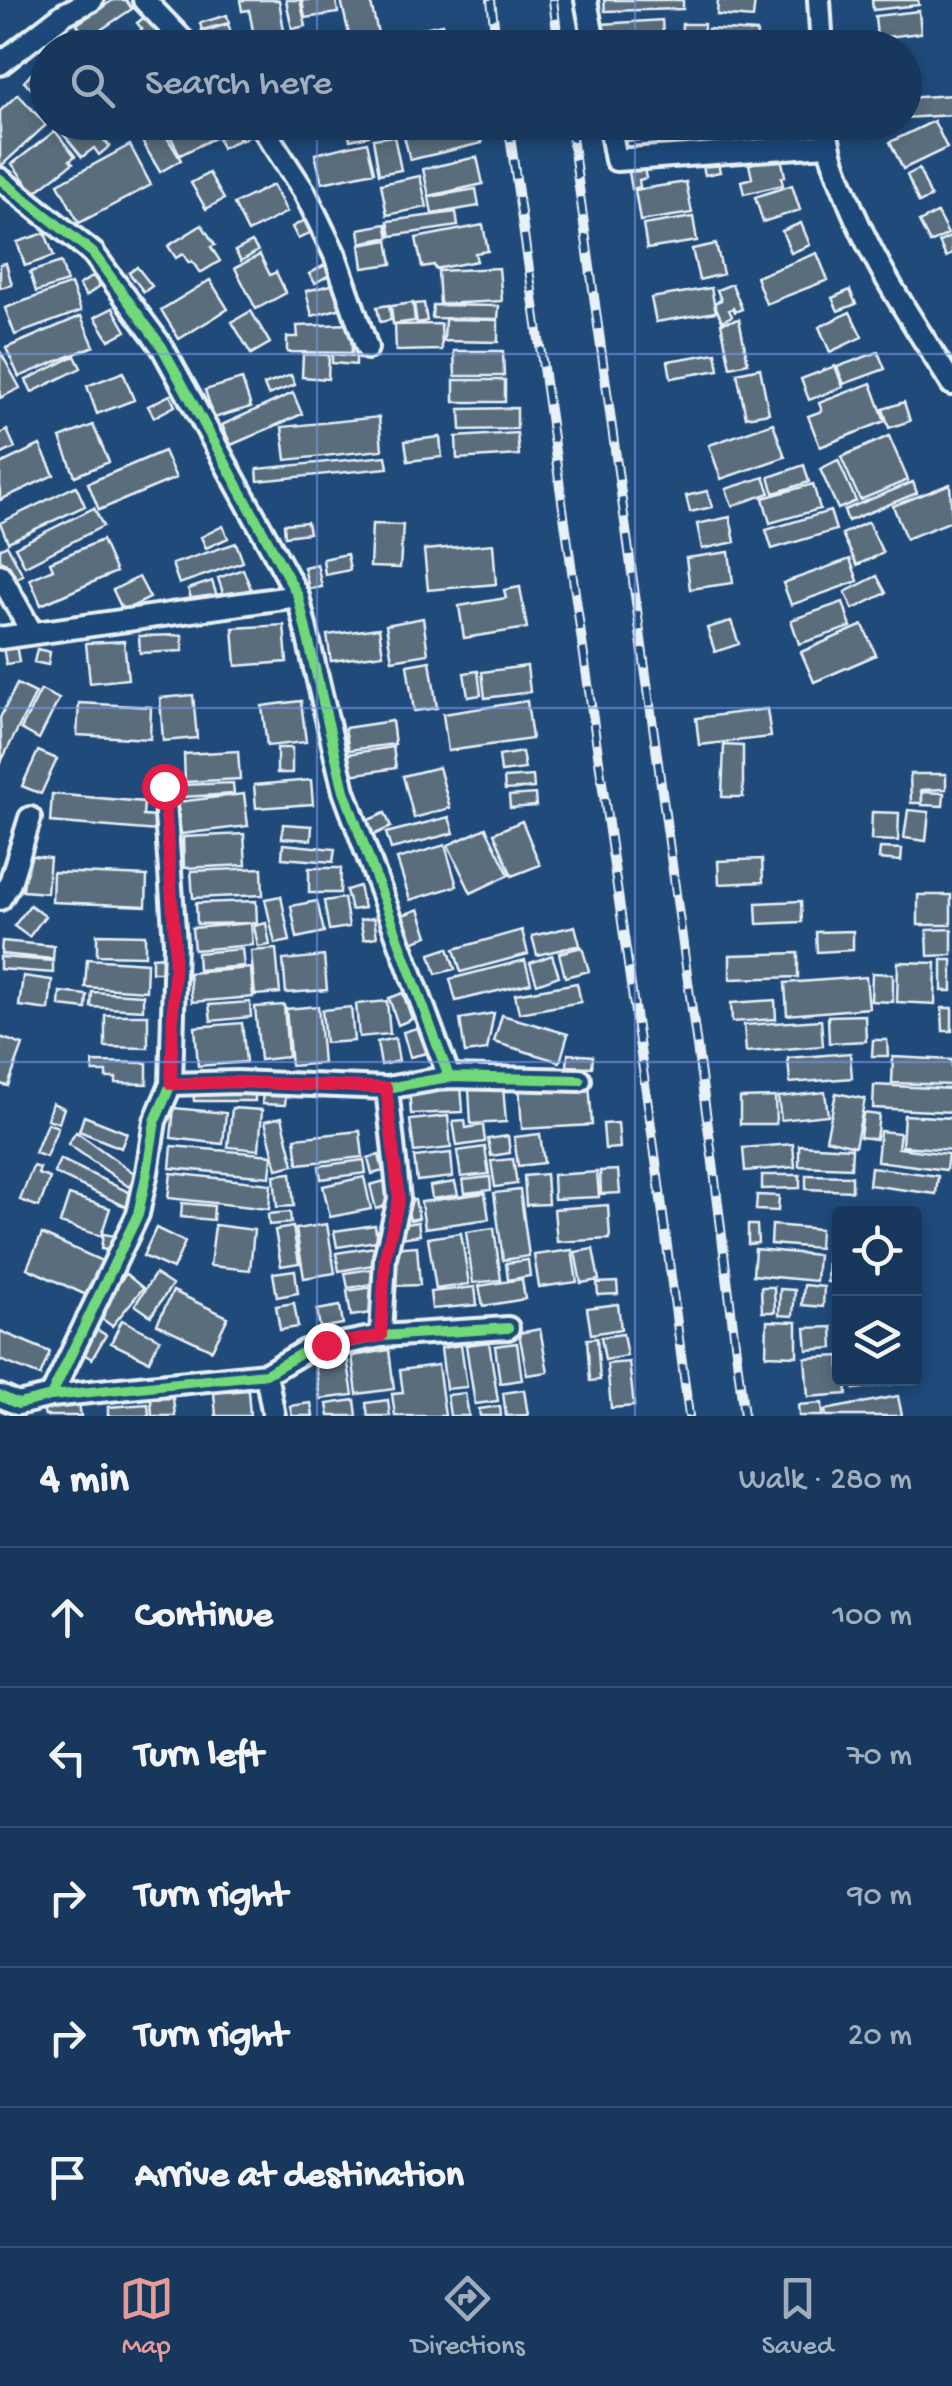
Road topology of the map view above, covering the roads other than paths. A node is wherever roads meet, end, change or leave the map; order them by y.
1 (92, 0) edge
2 (144, 0) edge
3 (586, 0) edge
4 (819, 0) edge
5 (44, 30) edge
6 (173, 30) edge
7 (592, 30) edge
8 (821, 30) edge
9 (30, 41) edge
10 (0, 64) edge
11 (271, 140) edge
12 (612, 140) edge
13 (827, 140) edge
14 (827, 145) junction
15 (0, 179) edge
16 (367, 348) dead end
17 (952, 384) edge
18 (0, 575) edge
19 (298, 596) junction
20 (32, 634) junction
21 (0, 638) edge
22 (164, 786) dead end
23 (30, 818) dead end
24 (0, 899) edge
25 (449, 1077) junction
26 (580, 1080) dead end
27 (171, 1084) junction
28 (386, 1088) junction
29 (508, 1328) dead end
30 (381, 1336) junction
31 (266, 1374) junction
32 (50, 1396) junction
33 (10, 1406) edge
34 (274, 1416) edge

1 - 5 street
2 - 6 street
3 - 7 street
4 - 8 street
9 - 10 street
11 - 16 street
12 - 14 street
13 - 14 street
14 - 17 street
15 - 19 street
18 - 20 street
19 - 20 street
19 - 25 street
20 - 21 street
22 - 27 street
23 - 24 street
25 - 26 street
25 - 28 street
27 - 28 street
27 - 32 street
28 - 30 street
29 - 30 street
30 - 31 street
31 - 32 street
31 - 34 street
32 - 33 street

